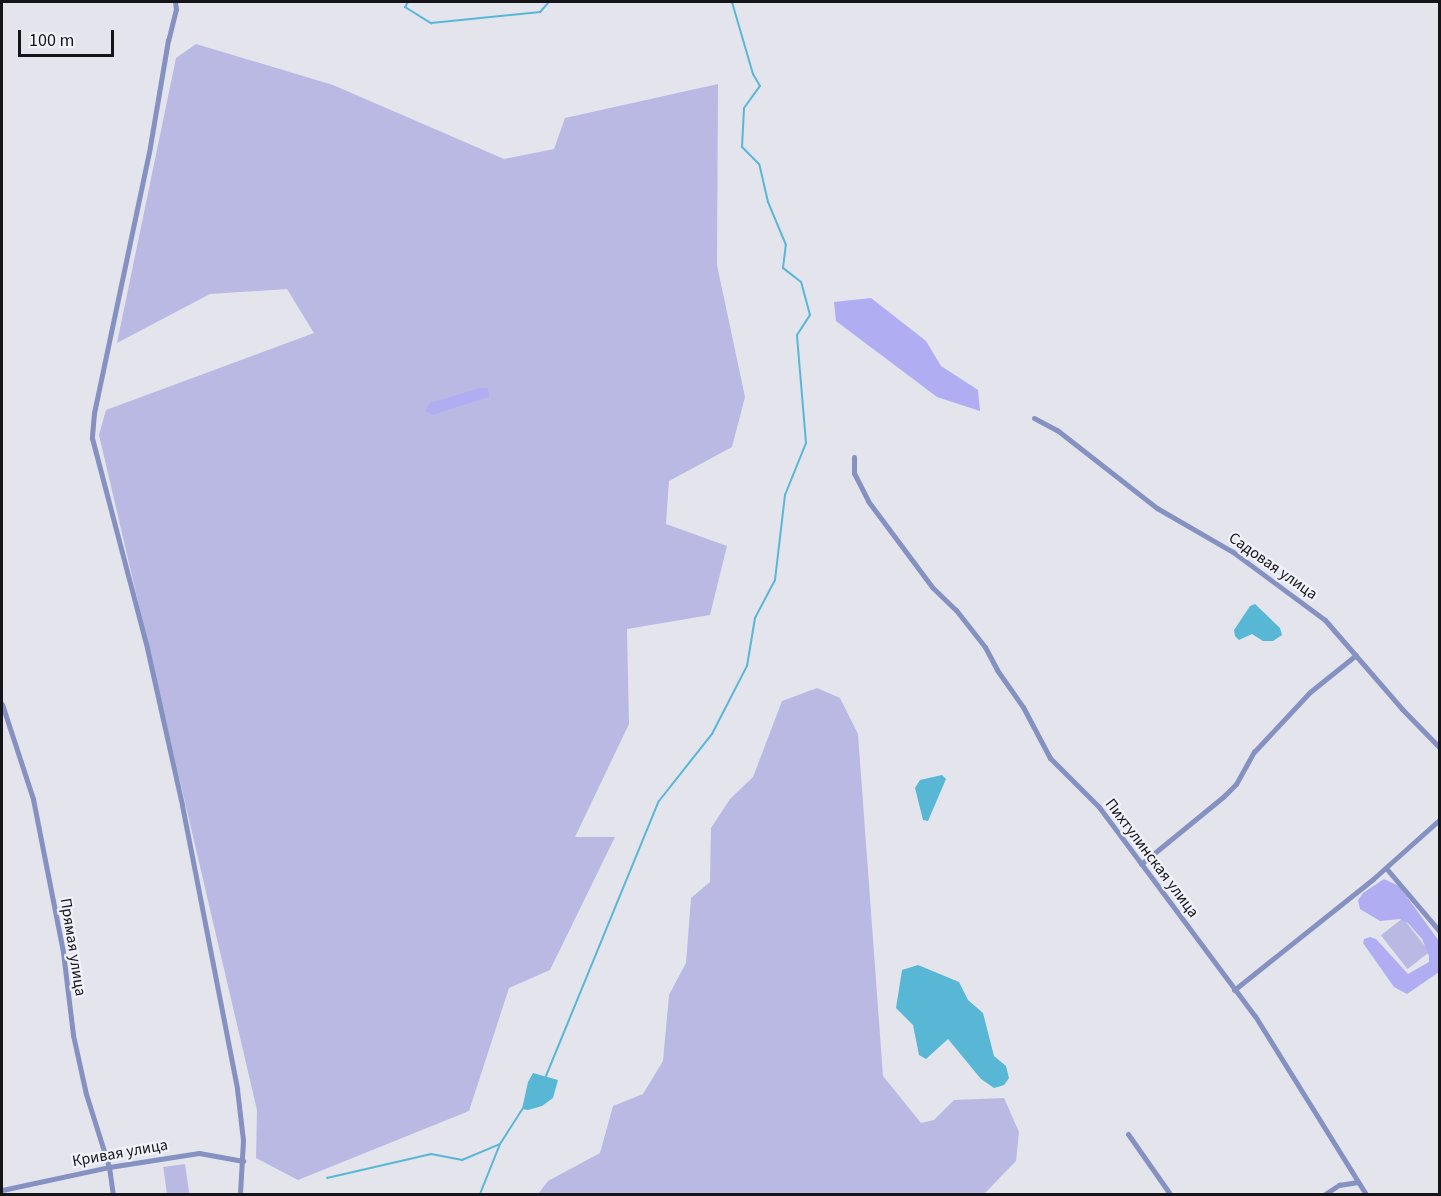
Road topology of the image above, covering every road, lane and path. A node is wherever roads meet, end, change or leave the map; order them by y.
1 (175, 2) edge
2 (1034, 417) dead end
3 (854, 457) dead end
4 (1356, 655) junction
5 (2, 704) edge
6 (1440, 748) edge
7 (1440, 819) edge
8 (1140, 864) junction
9 (1386, 867) junction
10 (1440, 932) edge
11 (1234, 990) junction
12 (1128, 1134) dead end
13 (243, 1161) junction
14 (109, 1167) junction
15 (1358, 1182) junction
16 (2, 1190) edge
17 (113, 1194) edge
18 (240, 1194) edge
19 (1170, 1194) edge
20 (1325, 1194) edge
21 (1366, 1194) edge

1 - 13 street
2 - 4 street, Садовая улица
3 - 8 street, Пихтулинская улица
4 - 6 street, Садовая улица
4 - 8 street
5 - 14 street, Прямая улица
7 - 9 street
8 - 11 street, Пихтулинская улица
9 - 10 street
9 - 11 street
11 - 15 street, Пихтулинская улица
12 - 19 street
13 - 14 street, Кривая улица
13 - 18 street
14 - 16 street, Кривая улица
14 - 17 street, Прямая улица
15 - 20 street
15 - 21 street, Пихтулинская улица

